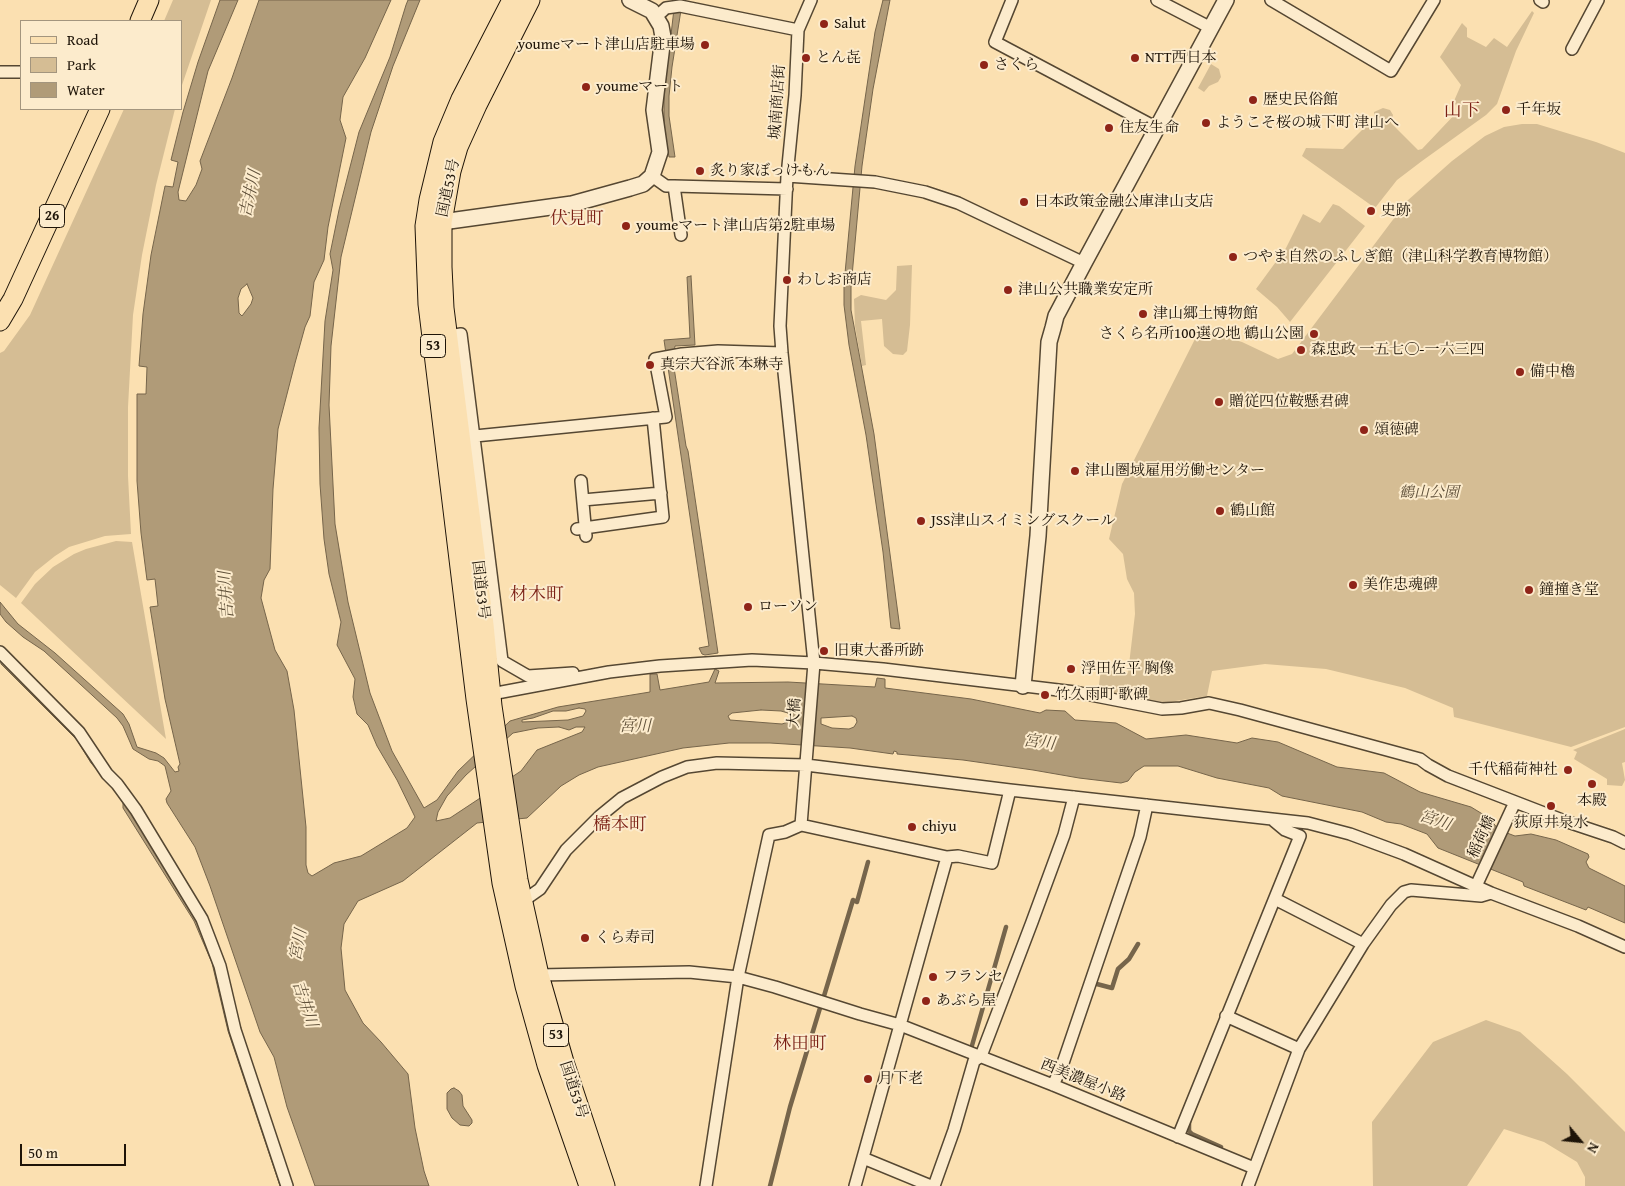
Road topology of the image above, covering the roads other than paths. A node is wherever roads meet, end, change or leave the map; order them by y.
1 (149, 0) edge
2 (512, 0) edge
3 (530, 0) edge
4 (811, 0) edge
5 (1012, 0) edge
6 (1157, 0) edge
7 (1226, 0) edge
8 (1271, 0) edge
9 (1434, 0) edge
10 (1598, 0) edge
11 (638, 2) edge
12 (656, 17) junction
13 (140, 20) edge
14 (1211, 28) junction
15 (798, 30) junction
16 (1572, 49) dead end
17 (0, 72) edge
18 (20, 72) edge
19 (100, 110) edge
20 (1157, 128) junction
21 (652, 176) junction
22 (787, 176) junction
23 (674, 186) junction
24 (787, 189) junction
25 (442, 222) junction
26 (681, 235) dead end
27 (1084, 263) junction
28 (428, 304) junction
29 (0, 321) edge
30 (448, 336) junction
31 (782, 353) junction
32 (653, 418) junction
33 (475, 436) junction
34 (581, 481) dead end
35 (661, 493) junction
36 (583, 500) junction
37 (0, 652) edge
38 (814, 662) junction
39 (609, 672) junction
40 (1023, 686) junction
41 (484, 702) junction
42 (806, 765) junction
43 (1010, 790) junction
44 (1074, 797) junction
45 (1515, 803) junction
46 (1148, 805) junction
47 (1272, 820) junction
48 (801, 825) junction
49 (1625, 843) edge
50 (947, 857) junction
51 (1477, 884) junction
52 (1491, 893) junction
53 (1275, 899) junction
54 (515, 903) junction
55 (1364, 944) junction
56 (1625, 947) edge
57 (540, 975) junction
58 (738, 977) junction
59 (1226, 1016) junction
60 (900, 1025) junction
61 (1299, 1049) junction
62 (980, 1056) junction
63 (1054, 1085) junction
64 (1178, 1136) junction
65 (863, 1158) junction
66 (1254, 1168) junction
67 (287, 1186) edge
68 (589, 1186) edge
69 (605, 1186) edge
70 (706, 1186) edge
71 (855, 1186) edge
72 (932, 1186) edge
73 (1248, 1186) edge

1 - 13 main road
2 - 28 main road, 国道53号 / 53
3 - 25 main road, 国道53号 / 53
4 - 15 street
5 - 20 street
6 - 14 street
7 - 14 street
8 - 9 street
10 - 16 street
11 - 12 street
12 - 15 street
12 - 21 street
14 - 20 street
15 - 22 street, 城南商店街
17 - 18 street
19 - 29 main road, 26
20 - 27 street
21 - 23 street
21 - 25 street
22 - 24 street, 城南商店街
22 - 27 street
23 - 24 street
23 - 26 street
24 - 31 street, 城南商店街
25 - 28 street
25 - 30 main road, 国道53号 / 53
27 - 40 street
28 - 41 main road, 国道53号 / 53
30 - 33 street
30 - 41 main road, 国道53号 / 53
31 - 32 street
31 - 38 street, 大橋
32 - 33 street
32 - 35 street
33 - 39 street
34 - 36 street
35 - 36 street
35 - 36 street
37 - 67 street
38 - 39 street
38 - 40 street
38 - 42 street, 大橋
39 - 41 street
40 - 45 street
41 - 54 main road, 国道53号 / 53
42 - 43 street
42 - 48 street, 大橋
42 - 54 street
43 - 44 street
43 - 50 street
44 - 46 street
44 - 62 street
45 - 49 street
45 - 51 street, 稲荷橋
46 - 47 street
46 - 63 street
47 - 51 street
47 - 53 street
48 - 50 street
48 - 58 street
50 - 60 street
51 - 52 street
52 - 55 street
52 - 56 street
53 - 55 street
53 - 59 street
54 - 57 main road, 国道53号 / 53
54 - 68 main road, 国道53号 / 53
55 - 61 street
57 - 58 street, 西美濃屋小路
57 - 69 main road, 国道53号 / 53
58 - 60 street, 西美濃屋小路
58 - 70 street
59 - 61 street
59 - 64 street
60 - 62 street, 西美濃屋小路
60 - 65 street
61 - 66 street
62 - 63 street, 西美濃屋小路
62 - 72 street
63 - 64 street, 西美濃屋小路
64 - 66 street, 西美濃屋小路
65 - 71 street
65 - 72 street
66 - 73 street

